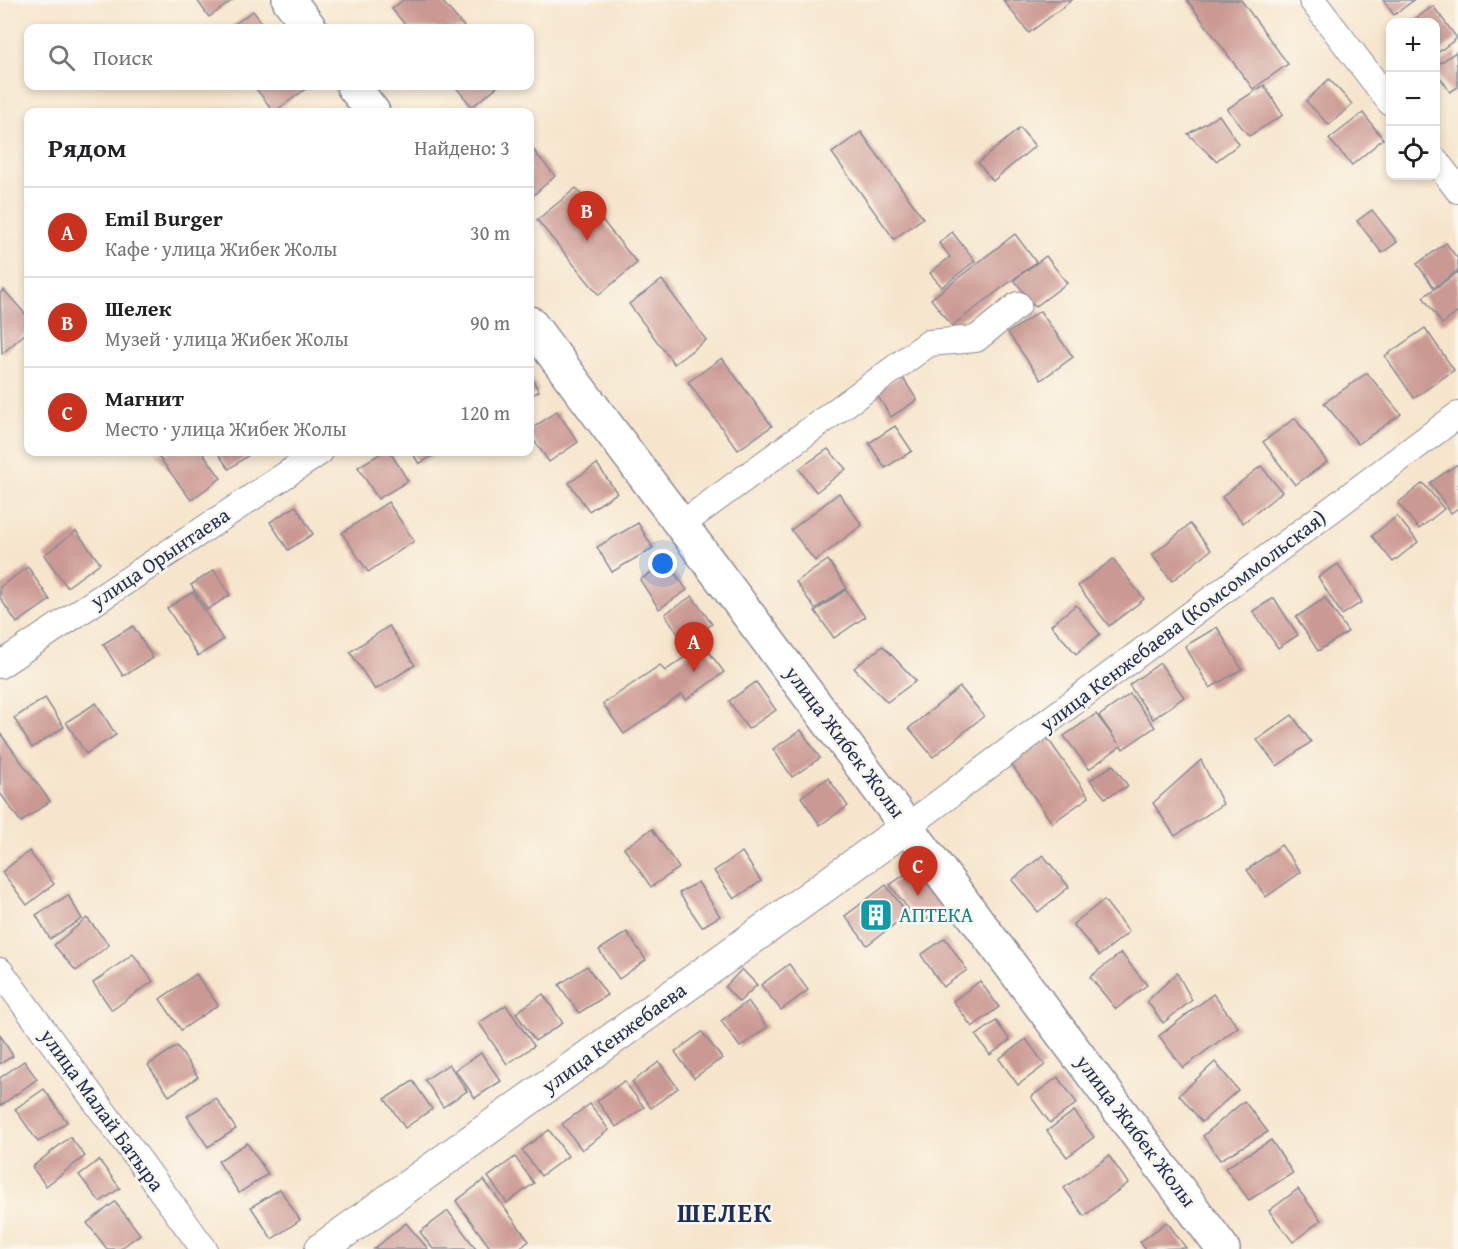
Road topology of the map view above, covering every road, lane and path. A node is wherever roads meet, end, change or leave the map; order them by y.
1 (289, 0) edge
2 (1312, 0) edge
3 (307, 24) edge
4 (356, 90) edge
5 (1386, 97) edge
6 (370, 108) edge
7 (1440, 166) edge
8 (1458, 190) edge
9 (1018, 305) dead end
10 (534, 327) edge
11 (1458, 416) edge
12 (314, 456) edge
13 (682, 524) junction
14 (0, 665) edge
15 (908, 826) junction
16 (0, 971) edge
17 (204, 1249) edge
18 (321, 1249) edge
19 (1223, 1249) edge

1 - 3 main road
2 - 5 street
4 - 6 main road
7 - 8 street
9 - 13 street
10 - 13 main road, улица Жибек Жолы
11 - 15 street, улица Кенжебаева (Комсоммольская)
12 - 14 street, улица Орынтаева
13 - 15 main road, улица Жибек Жолы
15 - 18 street, улица Кенжебаева
15 - 19 main road, улица Жибек Жолы
16 - 17 street, улица Малай Батыра

